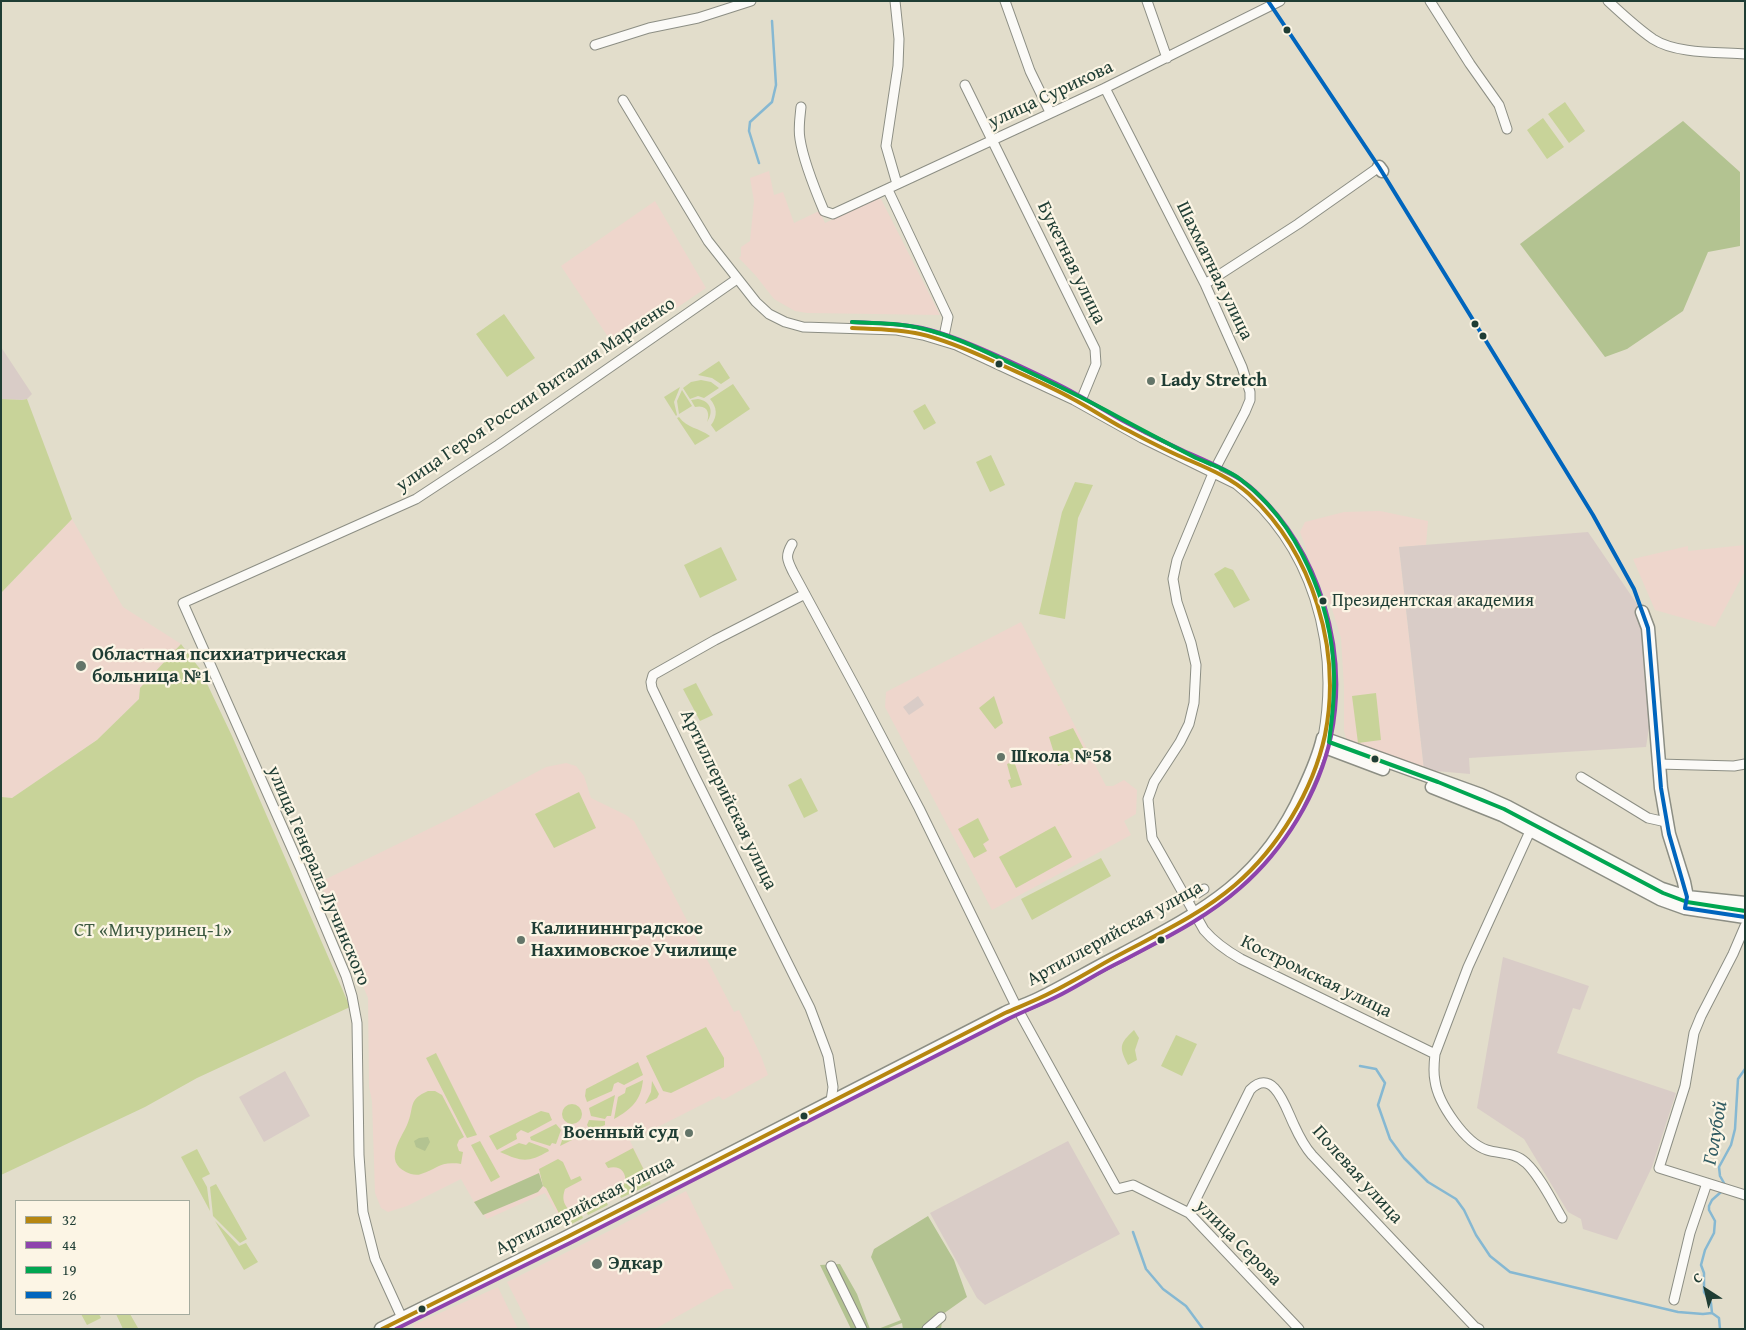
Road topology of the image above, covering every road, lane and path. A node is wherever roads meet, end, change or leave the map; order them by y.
1 (751, 1) edge
2 (895, 1) edge
3 (1005, 1) edge
4 (1147, 1) edge
5 (1280, 1) edge
6 (1430, 1) edge
7 (1608, 1) edge
8 (595, 45) dead end
9 (1745, 54) edge
10 (1167, 58) junction
11 (965, 85) dead end
12 (1105, 88) junction
13 (623, 100) dead end
14 (801, 107) dead end
15 (1050, 112) junction
16 (1507, 129) dead end
17 (992, 140) junction
18 (1381, 169) dead end
19 (897, 184) junction
20 (888, 190) junction
21 (737, 279) junction
22 (1205, 284) junction
23 (944, 341) junction
24 (1080, 404) junction
25 (1214, 472) junction
26 (792, 544) dead end
27 (805, 594) junction
28 (183, 603) joint
29 (1642, 612) dead end
30 (1322, 742) junction
31 (1658, 764) junction
32 (1745, 764) edge
33 (1580, 777) dead end
34 (1666, 822) junction
35 (1531, 829) junction
36 (1204, 889) dead end
37 (1187, 900) junction
38 (1686, 902) junction
39 (1745, 903) edge
40 (1194, 914) junction
41 (1745, 917) edge
42 (1745, 926) edge
43 (1017, 1008) junction
44 (1435, 1054) junction
45 (831, 1101) junction
46 (1707, 1183) junction
47 (1117, 1189) joint
48 (1745, 1195) edge
49 (1189, 1213) junction
50 (1562, 1218) dead end
51 (831, 1266) dead end
52 (1674, 1300) dead end
53 (941, 1317) dead end
54 (402, 1318) junction
55 (1477, 1328) edge
56 (381, 1329) edge
57 (862, 1329) edge
58 (927, 1329) edge
59 (1299, 1329) edge

1 - 8 street
2 - 19 street
3 - 15 street
4 - 10 street
5 - 10 street, улица Сурикова
6 - 16 street
7 - 9 street
10 - 12 street, улица Сурикова
11 - 17 street, Букетная улица
12 - 15 street, улица Сурикова
12 - 22 street, Шахматная улица
13 - 21 street, Артиллерийская улица
14 - 20 street, улица Сурикова
15 - 17 street, улица Сурикова
17 - 19 street, улица Сурикова
17 - 24 street, Букетная улица
18 - 22 street
19 - 20 street, улица Сурикова
20 - 23 street
21 - 23 street, Артиллерийская улица
21 - 28 street, улица Героя России Виталия Мариенко
22 - 25 street, Шахматная улица
23 - 24 street, Артиллерийская улица
24 - 25 street, Артиллерийская улица
25 - 30 street, Артиллерийская улица
25 - 37 street, Шахматная улица
26 - 27 street, Артиллерийская улица
27 - 43 street, Артиллерийская улица
27 - 45 street, Артиллерийская улица
28 - 54 street, улица Генерала Лучинского
29 - 31 main road
30 - 35 main road
30 - 38 main road
30 - 40 main road, Артиллерийская улица
31 - 32 street
31 - 34 main road
33 - 34 street
34 - 38 main road
35 - 38 main road
35 - 44 street
36 - 37 street
37 - 40 street, Костромская улица
38 - 39 main road
38 - 41 main road
40 - 43 main road, Артиллерийская улица
40 - 44 street, Костромская улица
42 - 46 street
43 - 45 main road, Артиллерийская улица
43 - 47 street, Артиллерийская улица
44 - 50 street
45 - 54 main road, Артиллерийская улица
46 - 48 street
46 - 52 street
47 - 49 street, улица Серова
49 - 55 street, Полевая улица
49 - 59 street, улица Серова
51 - 57 street
53 - 58 street
54 - 56 main road, Артиллерийская улица

